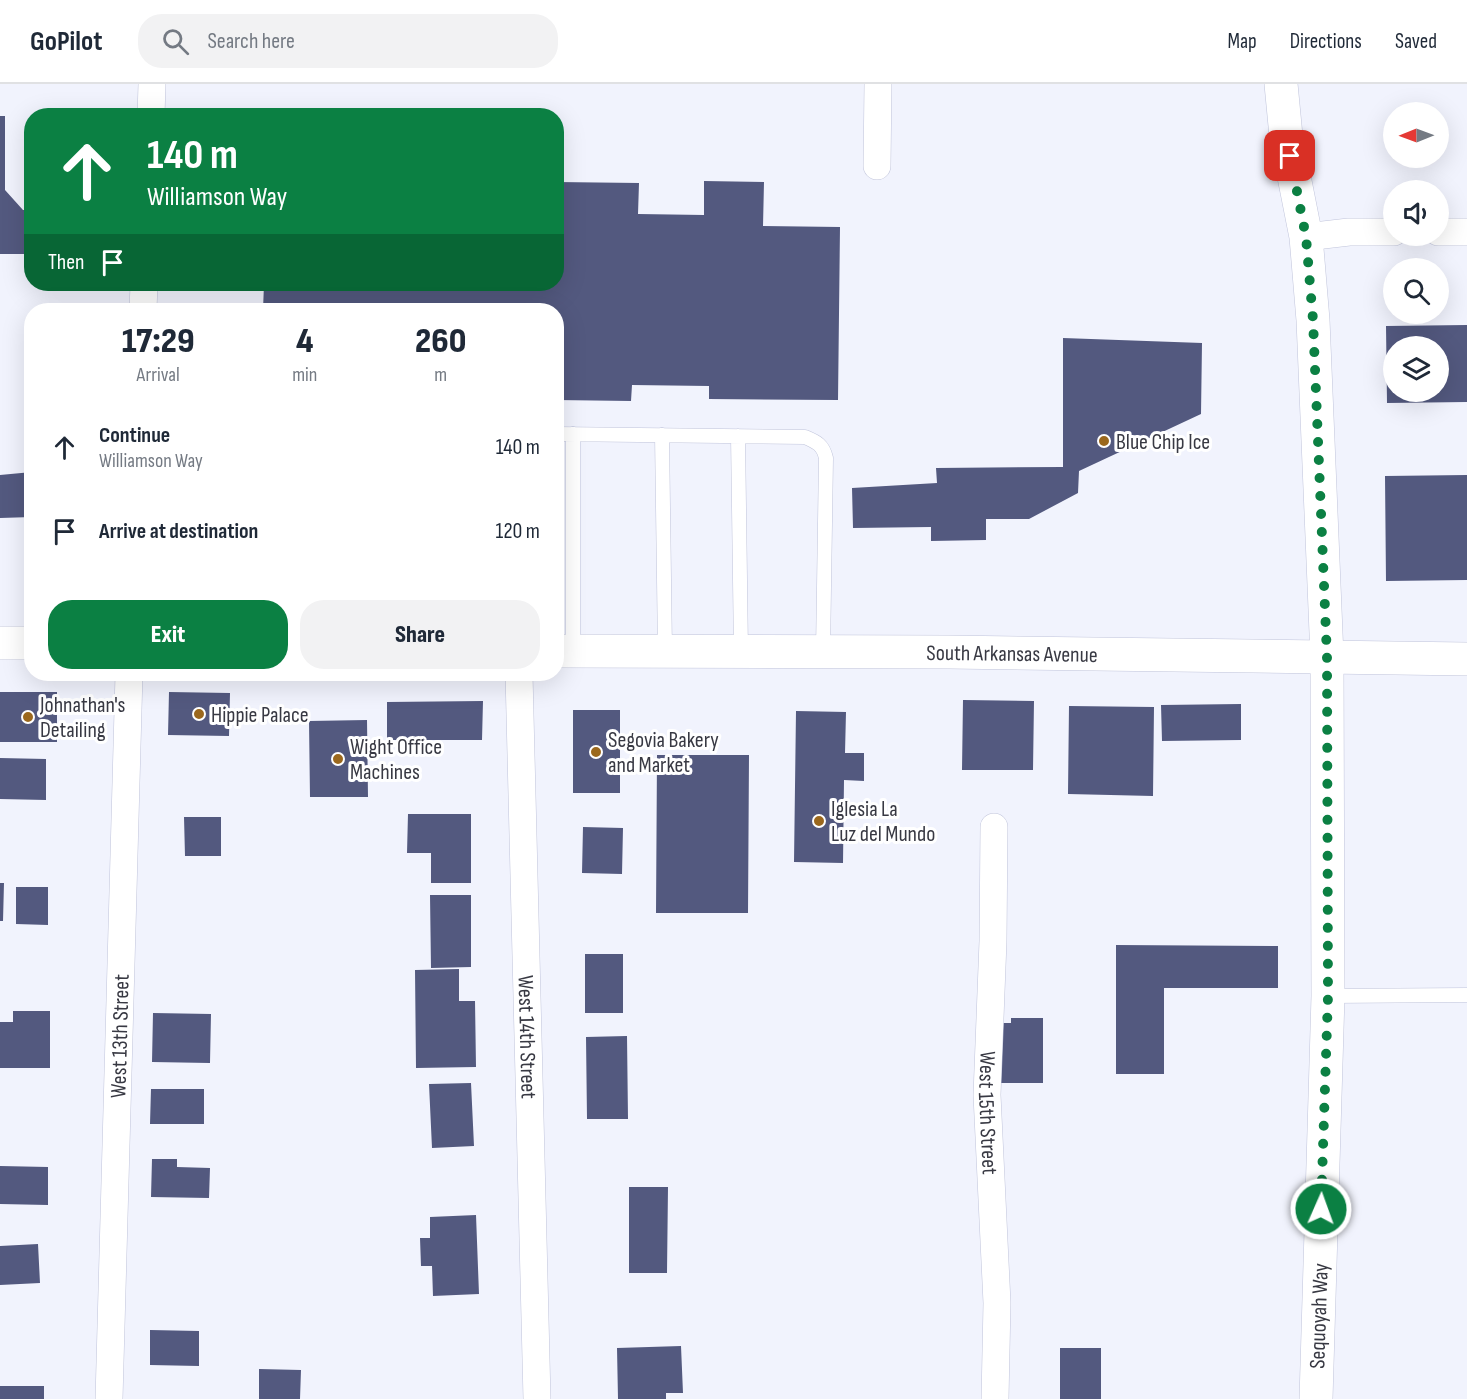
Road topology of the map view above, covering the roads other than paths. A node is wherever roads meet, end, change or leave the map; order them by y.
1 (152, 84) edge
2 (879, 84) edge
3 (1281, 84) edge
4 (151, 108) edge
5 (877, 166) dead end
6 (1383, 232) edge
7 (1449, 232) edge
8 (1467, 232) edge
9 (1306, 237) junction
10 (564, 434) edge
11 (573, 434) junction
12 (662, 435) junction
13 (738, 436) junction
14 (0, 643) edge
15 (24, 643) edge
16 (565, 651) edge
17 (665, 651) junction
18 (741, 651) junction
19 (823, 652) junction
20 (1327, 657) junction
21 (1467, 659) edge
22 (129, 681) edge
23 (519, 681) edge
24 (994, 827) dead end
25 (1467, 994) edge
26 (1328, 996) junction
27 (109, 1399) edge
28 (537, 1399) edge
29 (995, 1399) edge
30 (1316, 1399) edge

1 - 4 street
2 - 5 street
3 - 9 main road, Sequoyah Way
6 - 9 street
7 - 8 street
9 - 20 main road, Sequoyah Way
10 - 11 lane
11 - 12 lane
11 - 16 lane
12 - 13 lane
12 - 17 lane
13 - 18 lane
13 - 19 lane
14 - 15 main road
16 - 17 main road, South Arkansas Avenue
17 - 18 main road, South Arkansas Avenue
18 - 19 main road, South Arkansas Avenue
19 - 20 main road, South Arkansas Avenue
20 - 21 main road, South Arkansas Avenue
20 - 26 main road, Sequoyah Way
22 - 27 street, West 13th Street
23 - 28 street, West 14th Street
24 - 29 street, West 15th Street
25 - 26 lane
26 - 30 main road, Sequoyah Way

